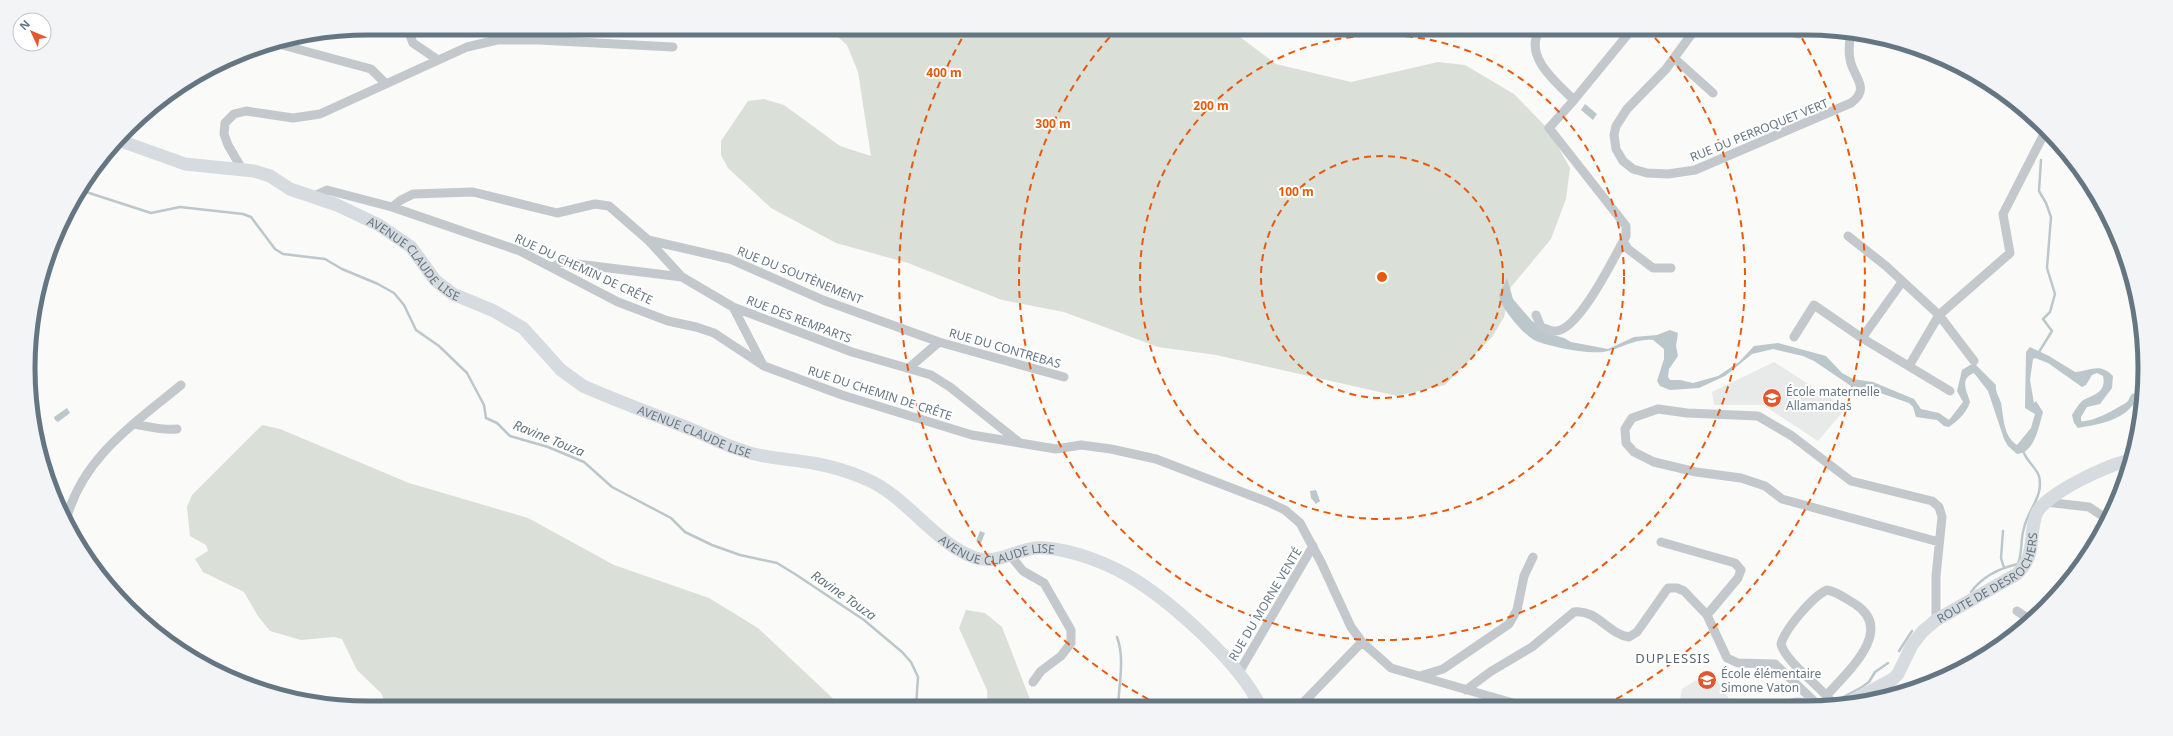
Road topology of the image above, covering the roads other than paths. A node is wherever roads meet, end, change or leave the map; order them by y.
1 (409, 35) edge
2 (1537, 35) edge
3 (1627, 35) edge
4 (1691, 35) edge
5 (1850, 38) edge
6 (286, 45) edge
7 (673, 47) dead end
8 (1674, 58) junction
9 (438, 60) junction
10 (386, 84) junction
11 (1713, 93) dead end
12 (1574, 100) junction
13 (2043, 136) edge
14 (124, 142) edge
15 (242, 168) junction
16 (314, 196) junction
17 (392, 207) junction
18 (1848, 236) dead end
19 (648, 240) junction
20 (1623, 241) junction
21 (553, 267) junction
22 (1671, 268) dead end
23 (682, 277) junction
24 (1902, 282) junction
25 (734, 307) junction
26 (1536, 314) dead end
27 (1939, 316) junction
28 (1794, 337) dead end
29 (1862, 338) junction
30 (939, 342) junction
31 (1974, 361) dead end
32 (764, 366) junction
33 (1909, 366) junction
34 (910, 368) junction
35 (1064, 377) dead end
36 (181, 385) dead end
37 (1950, 391) dead end
38 (132, 424) junction
39 (177, 429) dead end
40 (1021, 444) junction
41 (2125, 461) edge
42 (2045, 502) junction
43 (68, 513) edge
44 (2103, 516) edge
45 (1661, 542) dead end
46 (1939, 542) junction
47 (1313, 546) junction
48 (1010, 555) junction
49 (1533, 557) dead end
50 (2017, 611) dead end
51 (1707, 615) junction
52 (2026, 617) edge
53 (1936, 620) junction
54 (1362, 642) junction
55 (1238, 674) junction
56 (1417, 677) junction
57 (1033, 682) dead end
58 (1466, 690) junction
59 (1827, 695) junction
60 (1861, 696) edge
61 (1830, 700) edge
62 (1257, 701) edge
63 (1305, 701) edge
64 (1506, 701) edge
65 (1813, 701) edge

1 - 9 street
2 - 12 street
3 - 12 street
4 - 8 street, RUE DU PERROQUET VERT
5 - 8 street, RUE DU PERROQUET VERT
6 - 10 street
7 - 9 street
8 - 11 street
9 - 10 street
10 - 15 street
12 - 20 street
13 - 27 street
14 - 15 street, AVENUE CLAUDE LISE
15 - 16 street, AVENUE CLAUDE LISE
16 - 17 street, RUE DU CHEMIN DE CRÊTE
16 - 48 street, AVENUE CLAUDE LISE
17 - 19 street
17 - 21 street, RUE DU CHEMIN DE CRÊTE
18 - 24 street
19 - 23 street
19 - 30 street, RUE DU SOUTÈNEMENT
20 - 22 street
20 - 26 street
21 - 23 street, RUE DES REMPARTS
21 - 32 street, RUE DU CHEMIN DE CRÊTE
23 - 25 street, RUE DES REMPARTS
24 - 27 street
24 - 29 street
25 - 32 street
25 - 34 street, RUE DES REMPARTS
27 - 31 street
27 - 33 street
28 - 29 street
29 - 33 street
30 - 34 street
30 - 35 street, RUE DU CONTREBAS
32 - 40 street, RUE DU CHEMIN DE CRÊTE
33 - 37 street
34 - 40 street, RUE DES REMPARTS
36 - 38 street
38 - 39 street
38 - 43 street
40 - 47 street, RUE DU CHEMIN DE CRÊTE
41 - 42 street, ROUTE DE DESROCHERS
42 - 44 street
42 - 53 street, ROUTE DE DESROCHERS
45 - 51 street
46 - 46 street
46 - 53 street
47 - 54 street, RUE DU CHEMIN DE CRÊTE
47 - 55 street, RUE DU MORNE VENTÉ
48 - 55 street, AVENUE CLAUDE LISE
48 - 57 street
49 - 56 street
50 - 52 street
51 - 58 street
51 - 65 street
53 - 60 street, ROUTE DE DESROCHERS
54 - 56 street, RUE DU CHEMIN DE CRÊTE
54 - 63 street
55 - 62 street, AVENUE CLAUDE LISE
56 - 58 street, RUE DU CHEMIN DE CRÊTE
58 - 64 street, RUE DU CHEMIN DE CRÊTE
59 - 59 street
59 - 61 street

